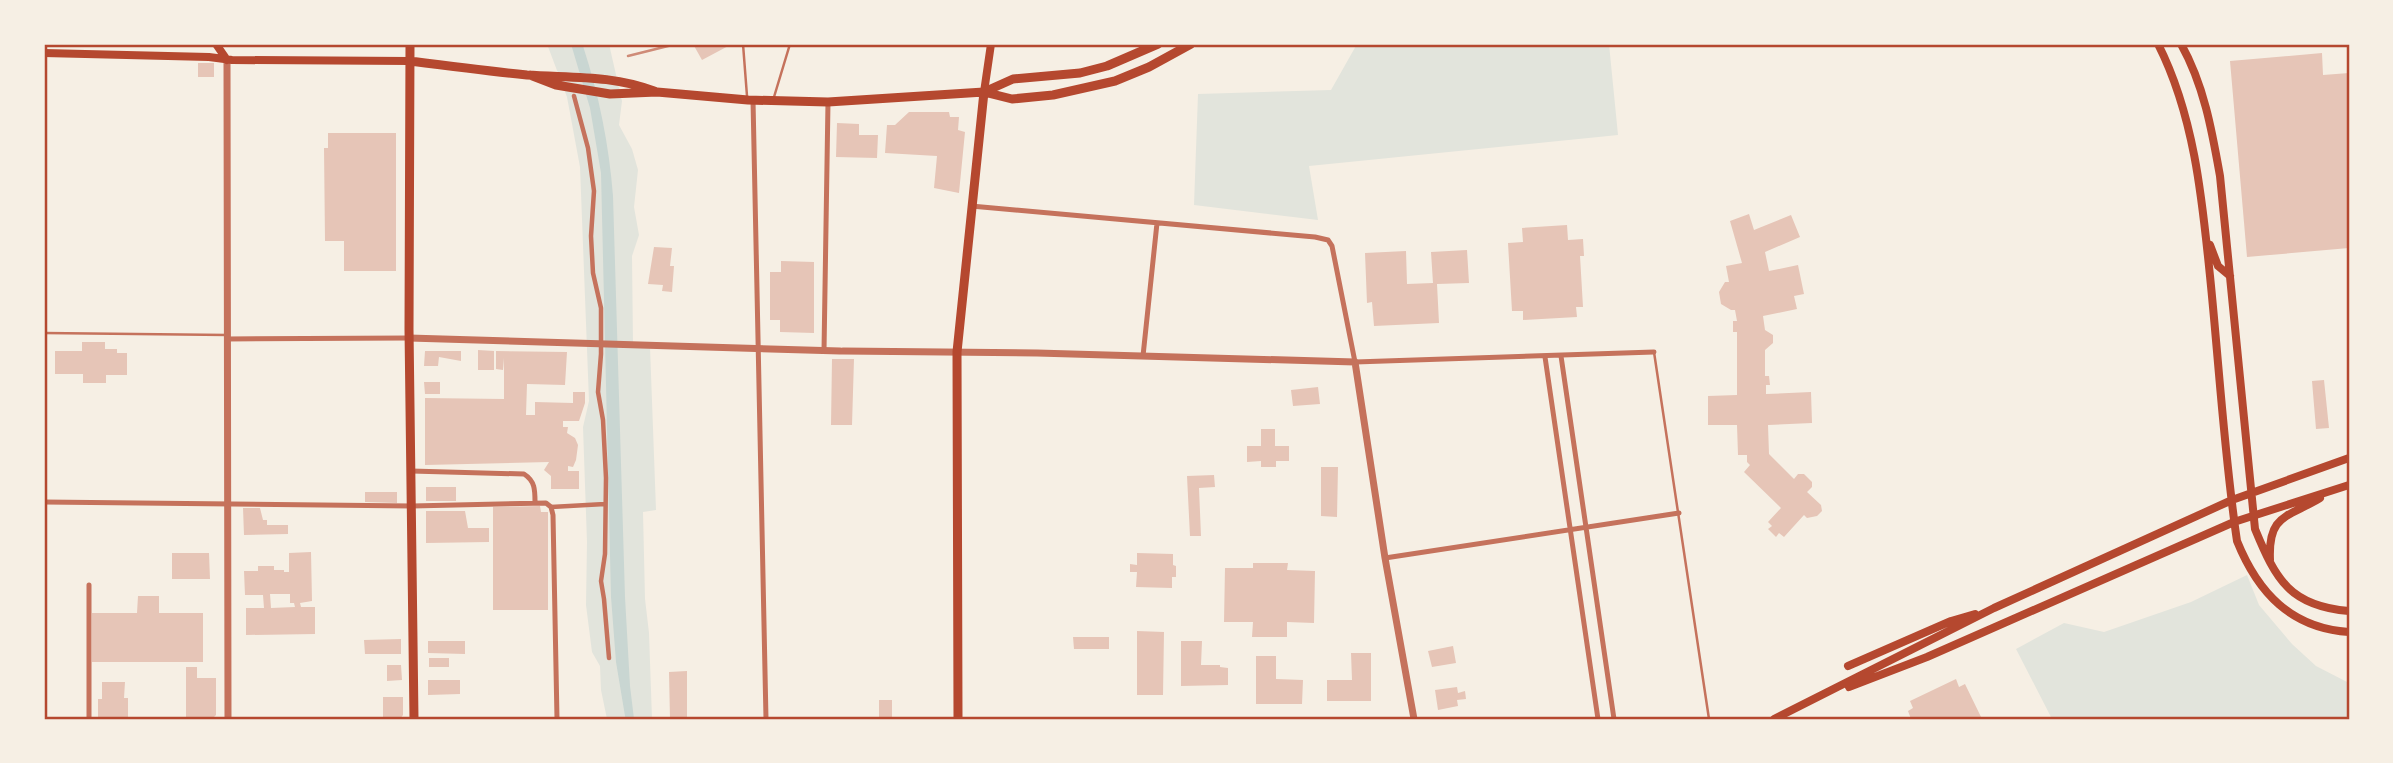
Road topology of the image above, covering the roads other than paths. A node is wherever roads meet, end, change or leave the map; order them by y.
1 (216, 44) edge
2 (410, 44) edge
3 (743, 44) edge
4 (790, 44) edge
5 (991, 44) edge
6 (1158, 44) edge
7 (1191, 44) edge
8 (2158, 44) edge
9 (2181, 44) edge
10 (44, 53) edge
11 (228, 60) junction
12 (410, 61) junction
13 (530, 75) junction
14 (578, 92) junction
15 (657, 92) junction
16 (984, 92) junction
17 (750, 100) junction
18 (773, 100) junction
19 (828, 102) junction
20 (971, 206) junction
21 (1157, 223) junction
22 (2206, 236) junction
23 (2230, 276) junction
24 (44, 333) edge
25 (227, 337) junction
26 (409, 338) junction
27 (757, 349) junction
28 (824, 351) junction
29 (957, 352) junction
30 (1654, 352) joint
31 (1143, 356) junction
32 (1561, 356) junction
33 (1545, 357) junction
34 (1355, 362) junction
35 (2349, 458) edge
36 (411, 471) junction
37 (2349, 485) edge
38 (2330, 492) junction
39 (2250, 493) junction
40 (2232, 500) junction
41 (44, 502) edge
42 (536, 502) junction
43 (227, 504) junction
44 (605, 505) junction
45 (412, 506) junction
46 (551, 507) junction
47 (1679, 513) junction
48 (2253, 516) junction
49 (2234, 522) junction
50 (1586, 529) junction
51 (1571, 531) junction
52 (1385, 558) junction
53 (2271, 566) junction
54 (89, 585) dead end
55 (1994, 608) junction
56 (2349, 611) edge
57 (2349, 632) edge
58 (609, 658) dead end
59 (1848, 666) dead end
60 (1811, 702) junction
61 (89, 719) edge
62 (228, 719) edge
63 (414, 719) edge
64 (557, 719) edge
65 (766, 719) edge
66 (958, 719) edge
67 (1414, 719) edge
68 (1598, 719) edge
69 (1614, 719) edge
70 (1709, 719) edge
71 (1774, 719) edge

1 - 11 main road
2 - 12 main road
3 - 17 lane
4 - 18 lane
5 - 16 main road
6 - 16 main road
7 - 16 main road
8 - 22 main road
9 - 23 main road
10 - 11 main road
11 - 12 main road
11 - 25 street
12 - 13 main road
12 - 26 main road
13 - 14 main road
13 - 15 main road
14 - 15 main road
14 - 44 street
15 - 17 main road
16 - 19 main road
16 - 20 main road
17 - 18 main road
17 - 27 street
18 - 19 main road
19 - 28 street
20 - 21 street
20 - 29 main road
21 - 31 street
21 - 34 street
22 - 23 main road
22 - 40 main road
23 - 39 main road
24 - 25 lane
25 - 26 street
25 - 43 street
26 - 27 street
26 - 36 main road
27 - 28 street
27 - 65 street
28 - 29 street
29 - 31 street
29 - 66 main road
30 - 32 street
30 - 47 lane
31 - 34 street
32 - 33 street
32 - 50 street
33 - 34 street
33 - 51 street
34 - 52 street
35 - 39 main road
36 - 42 street
36 - 45 main road
37 - 38 main road
38 - 48 main road
38 - 53 main road
39 - 40 main road
39 - 48 main road
40 - 49 main road
40 - 55 main road
41 - 43 street
42 - 45 street
42 - 46 street
43 - 45 street
43 - 62 street
44 - 46 street
44 - 58 street
45 - 63 main road
46 - 64 street
47 - 50 street
47 - 70 lane
48 - 49 main road
48 - 53 main road
49 - 57 main road
49 - 60 main road
50 - 51 street
50 - 69 street
51 - 52 street
51 - 68 street
52 - 67 street
53 - 56 main road
54 - 61 street
55 - 59 main road
55 - 60 main road
60 - 71 main road

